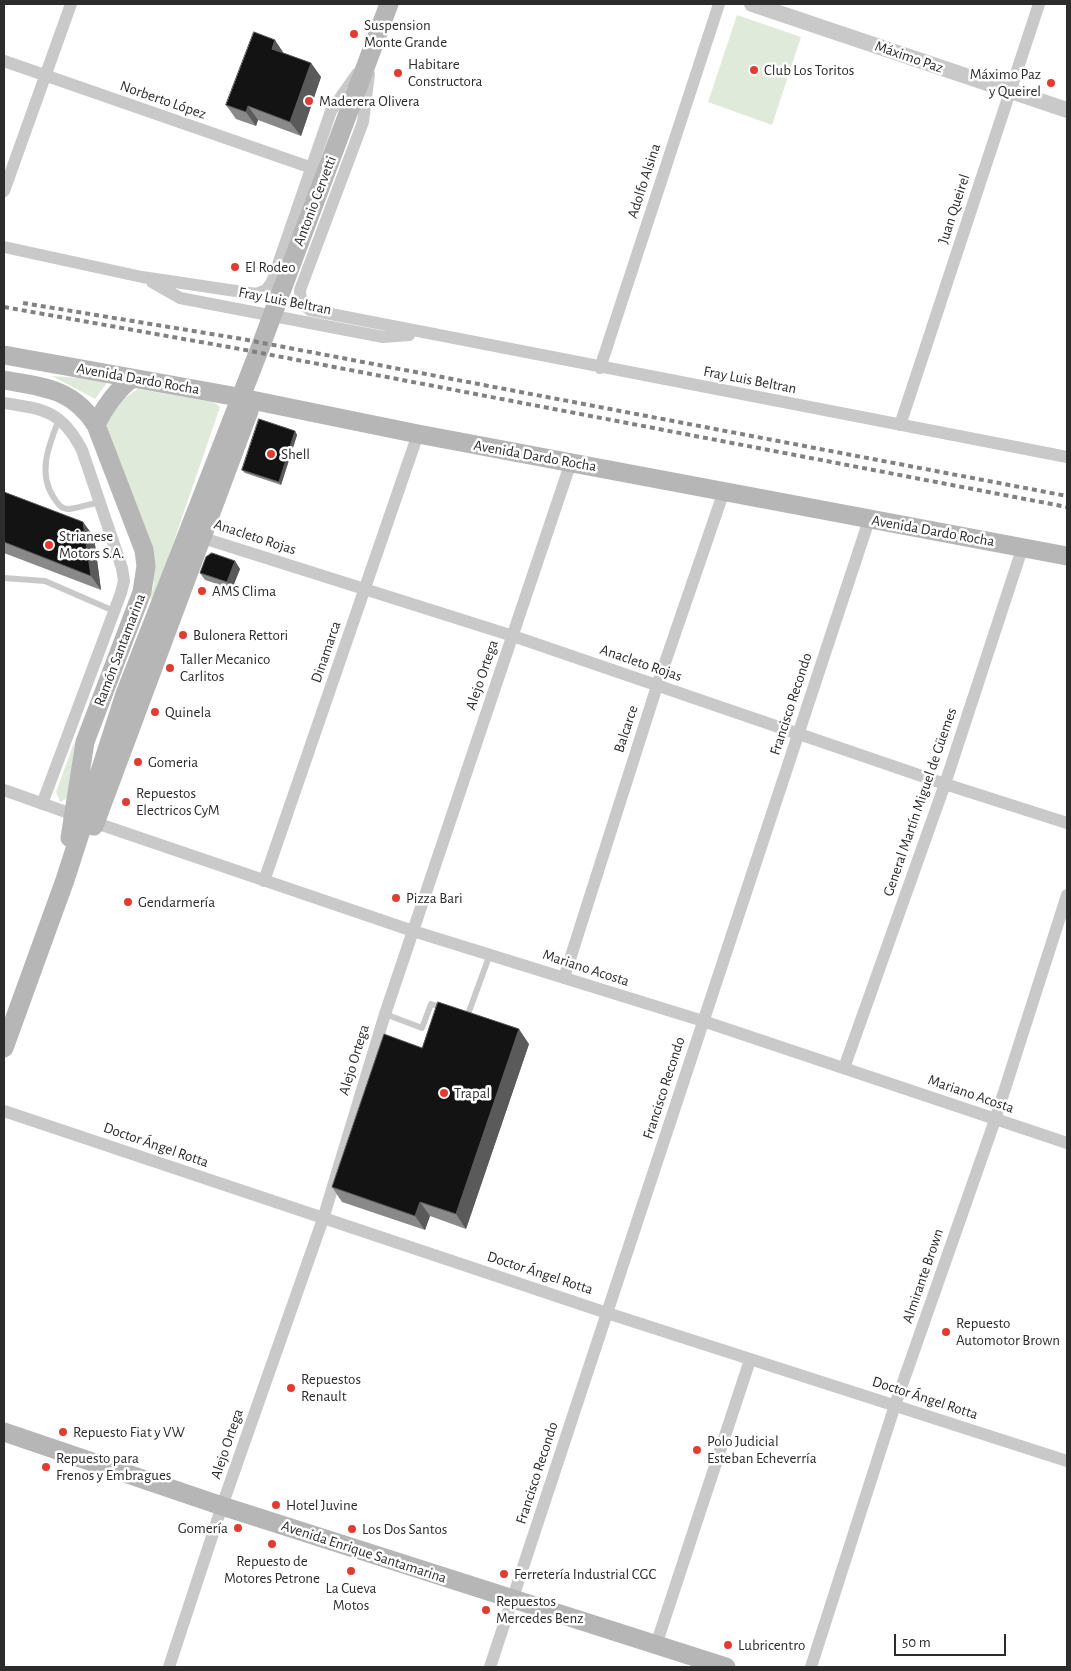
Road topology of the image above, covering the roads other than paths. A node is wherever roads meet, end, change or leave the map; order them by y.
1 (71, 4) edge
2 (388, 4) edge
3 (719, 4) edge
4 (752, 4) edge
5 (1039, 4) edge
6 (371, 54) junction
7 (4, 61) edge
8 (45, 76) junction
9 (1009, 91) junction
10 (1067, 110) edge
11 (312, 168) junction
12 (4, 191) edge
13 (4, 247) edge
14 (142, 277) junction
15 (256, 294) joint
16 (302, 304) joint
17 (426, 334) junction
18 (260, 348) joint
19 (4, 355) edge
20 (600, 368) junction
21 (132, 378) junction
22 (4, 380) edge
23 (253, 400) junction
24 (4, 402) edge
25 (59, 418) junction
26 (96, 425) junction
27 (900, 425) junction
28 (418, 434) junction
29 (1067, 458) edge
30 (570, 462) junction
31 (724, 491) junction
32 (100, 502) junction
33 (869, 520) junction
34 (202, 538) junction
35 (1023, 546) junction
36 (1067, 556) edge
37 (4, 578) edge
38 (365, 589) junction
39 (114, 611) junction
40 (513, 636) junction
41 (657, 686) junction
42 (799, 733) junction
43 (944, 784) junction
44 (4, 790) edge
45 (42, 804) junction
46 (84, 819) junction
47 (1067, 823) edge
48 (264, 881) junction
49 (1067, 895) edge
50 (413, 931) junction
51 (490, 954) junction
52 (564, 978) junction
53 (449, 1011) edge
54 (385, 1014) junction
55 (458, 1014) edge
56 (703, 1021) junction
57 (4, 1048) edge
58 (844, 1068) junction
59 (4, 1111) edge
60 (995, 1120) junction
61 (1067, 1143) edge
62 (323, 1219) junction
63 (607, 1313) junction
64 (750, 1360) junction
65 (895, 1405) junction
66 (4, 1432) edge
67 (1067, 1462) edge
68 (222, 1506) junction
69 (513, 1599) junction
70 (656, 1645) junction
71 (170, 1667) edge
72 (490, 1667) edge
73 (726, 1667) edge
74 (811, 1667) edge

1 - 8 street
2 - 6 main road, Antonio Cervetti
3 - 20 street, Adolfo Alsina
4 - 9 street, Máximo Paz
5 - 9 street, Juan Queirel
6 - 11 street, Antonio Cervetti
6 - 16 street, Antonio Cervetti
6 - 18 main road, Antonio Cervetti
7 - 8 street, Norberto López
8 - 11 street, Norberto López
8 - 12 street
9 - 10 street, Máximo Paz
9 - 27 street, Juan Queirel
11 - 15 street, Antonio Cervetti
13 - 14 street, Fray Luis Beltran
14 - 15 street, Fray Luis Beltran
14 - 17 street, Fray Luis Beltran
16 - 17 street, Fray Luis Beltran
17 - 20 street, Fray Luis Beltran
18 - 46 main road, Ramón Santamarina
19 - 21 main road, Avenida Dardo Rocha
20 - 27 street, Fray Luis Beltran
21 - 23 main road, Avenida Dardo Rocha
21 - 26 main road
22 - 26 main road, Avenida Dardo Rocha
23 - 28 main road, Avenida Dardo Rocha
23 - 34 main road, Ramón Santamarina
24 - 25 street
25 - 32 street, Ramón Santamarina
25 - 32 lane
26 - 46 main road, Ramón Santamarina
27 - 29 street, Fray Luis Beltran
28 - 30 main road, Avenida Dardo Rocha
28 - 38 street, Dinamarca
30 - 31 main road, Avenida Dardo Rocha
30 - 40 street, Alejo Ortega
31 - 33 main road, Avenida Dardo Rocha
31 - 41 street, Balcarce
32 - 39 street, Ramón Santamarina
33 - 35 main road, Avenida Dardo Rocha
33 - 42 street, Francisco Recondo
34 - 38 street, Anacleto Rojas
34 - 46 main road, Ramón Santamarina
35 - 36 main road, Avenida Dardo Rocha
35 - 43 street, General Martín Miguel de Güemes
37 - 39 lane
38 - 40 street, Anacleto Rojas
38 - 48 street, Dinamarca
39 - 45 street, Ramón Santamarina
40 - 41 street, Anacleto Rojas
40 - 50 street, Alejo Ortega
41 - 42 street, Anacleto Rojas
41 - 52 street, Balcarce
42 - 43 street, Anacleto Rojas
42 - 56 street, Francisco Recondo
43 - 47 street, Anacleto Rojas
43 - 58 street, General Martín Miguel de Güemes
44 - 45 street, Mariano Acosta
45 - 46 street, Mariano Acosta
46 - 48 street, Mariano Acosta
46 - 57 main road, Ramón Santamarina
48 - 50 street, Mariano Acosta
49 - 60 street, Almirante Brown
50 - 51 street, Mariano Acosta
50 - 54 street, Alejo Ortega
51 - 52 street, Mariano Acosta
51 - 55 lane
52 - 56 street, Mariano Acosta
53 - 54 lane
54 - 62 street, Alejo Ortega
56 - 58 street, Mariano Acosta
56 - 63 street, Francisco Recondo
58 - 60 street, Mariano Acosta
59 - 62 street, Doctor Ángel Rotta
60 - 61 street, Mariano Acosta
60 - 65 street, Almirante Brown
62 - 63 street, Doctor Ángel Rotta
62 - 68 street, Alejo Ortega
63 - 64 street, Doctor Ángel Rotta
63 - 69 street, Francisco Recondo
64 - 65 street, Doctor Ángel Rotta
64 - 70 street
65 - 67 street, Doctor Ángel Rotta
65 - 74 street, Almirante Brown
66 - 68 main road, Avenida Enrique Santamarina
68 - 69 main road, Avenida Enrique Santamarina
68 - 71 street, Alejo Ortega
69 - 70 main road, Avenida Enrique Santamarina
69 - 72 street, Francisco Recondo
70 - 73 main road, Avenida Enrique Santamarina

